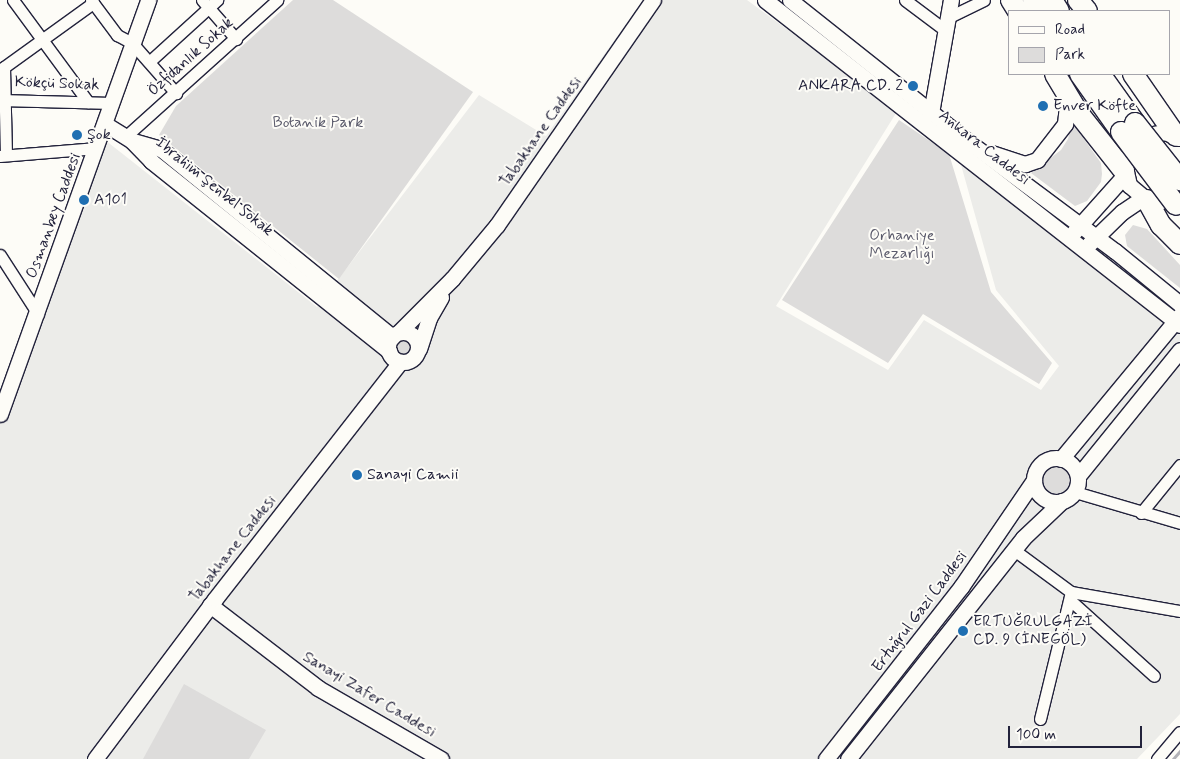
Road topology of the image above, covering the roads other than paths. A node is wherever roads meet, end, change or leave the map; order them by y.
1 (13, 0) edge
2 (148, 0) edge
3 (277, 0) edge
4 (653, 0) edge
5 (765, 0) edge
6 (790, 0) edge
7 (905, 0) edge
8 (951, 0) edge
9 (984, 0) edge
10 (1001, 0) edge
11 (92, 2) edge
12 (209, 3) edge
13 (1008, 10) edge
14 (946, 24) junction
15 (43, 39) junction
16 (236, 39) junction
17 (132, 43) junction
18 (150, 61) junction
19 (2, 69) edge
20 (1081, 75) edge
21 (1101, 75) edge
22 (1134, 75) edge
23 (1057, 77) edge
24 (176, 93) junction
25 (2, 99) edge
26 (88, 102) junction
27 (112, 102) junction
28 (931, 113) junction
29 (105, 124) junction
30 (1128, 128) junction
31 (1179, 137) edge
32 (129, 139) junction
33 (970, 144) junction
34 (97, 148) junction
35 (3, 156) edge
36 (1124, 173) junction
37 (1180, 180) edge
38 (1145, 199) junction
39 (1179, 203) edge
40 (1080, 225) junction
41 (1096, 236) junction
42 (1070, 237) junction
43 (1180, 244) edge
44 (1085, 249) junction
45 (0, 255) edge
46 (452, 278) junction
47 (1180, 304) edge
48 (38, 314) junction
49 (1178, 320) edge
50 (395, 345) junction
51 (419, 350) junction
52 (1180, 350) edge
53 (1, 407) edge
54 (1061, 459) junction
55 (1180, 465) edge
56 (1078, 476) junction
57 (1034, 480) junction
58 (1075, 492) junction
59 (1062, 501) junction
60 (1141, 513) junction
61 (1180, 523) edge
62 (1014, 550) junction
63 (1070, 596) junction
64 (210, 604) junction
65 (1180, 612) edge
66 (1154, 676) dead end
67 (1040, 719) dead end
68 (1180, 732) edge
69 (95, 759) edge
70 (441, 759) edge
71 (826, 759) edge
72 (848, 759) edge
73 (1157, 759) edge

1 - 15 street
2 - 17 main road, Osmanbey Caddesi
3 - 16 street, Özfidanlık Sokak
4 - 46 main road, Tabakhane Caddesi
5 - 42 main road, Ankara Caddesi
6 - 28 main road, Ankara Caddesi
7 - 14 street
8 - 14 main road
9 - 14 street
10 - 13 main road
11 - 15 street
11 - 17 street
12 - 16 street
12 - 18 street
14 - 28 main road
15 - 19 street
15 - 26 street
16 - 24 street, Özfidanlık Sokak
17 - 18 street
17 - 27 main road, Osmanbey Caddesi
18 - 24 street
19 - 25 street
20 - 30 highway
21 - 30 highway
22 - 31 highway
23 - 33 main road
23 - 36 highway
24 - 32 street, Özfidanlık Sokak
25 - 26 street, Kökçü Sokak
25 - 35 street
26 - 27 street, Kökçü Sokak
27 - 29 main road, Osmanbey Caddesi
28 - 33 main road, Ankara Caddesi
29 - 32 main road, İbrahim Şenbel Sokak
29 - 34 main road, Osmanbey Caddesi
30 - 37 highway, bridge
30 - 39 highway, bridge
31 - 36 main road
32 - 50 main road, İbrahim Şenbel Sokak
33 - 40 main road, Ankara Caddesi
34 - 35 street
34 - 48 main road, Osmanbey Caddesi
36 - 38 main road
36 - 40 main road
38 - 39 main road
38 - 41 main road
38 - 43 highway
40 - 41 main road, Ankara Caddesi
40 - 42 main road
41 - 44 main road
41 - 47 main road, Ankara Caddesi
42 - 44 main road, Ankara Caddesi
44 - 49 main road, Ankara Caddesi
45 - 48 street
46 - 50 main road
46 - 51 main road
48 - 53 main road, Osmanbey Caddesi
49 - 54 main road
50 - 51 main road
50 - 51 main road, İbrahim Şenbel Sokak
50 - 64 main road, Tabakhane Caddesi
52 - 56 main road
54 - 56 main road
54 - 57 main road
55 - 60 street
56 - 58 main road
57 - 59 main road
57 - 71 main road, Ertuğrul Gazi Caddesi
58 - 59 main road
58 - 60 street
59 - 62 main road
60 - 61 street
62 - 63 street
62 - 72 main road
63 - 65 street
63 - 66 street
63 - 67 street
64 - 69 main road, Tabakhane Caddesi
64 - 70 main road, Sanayi Zafer Caddesi
68 - 73 street

